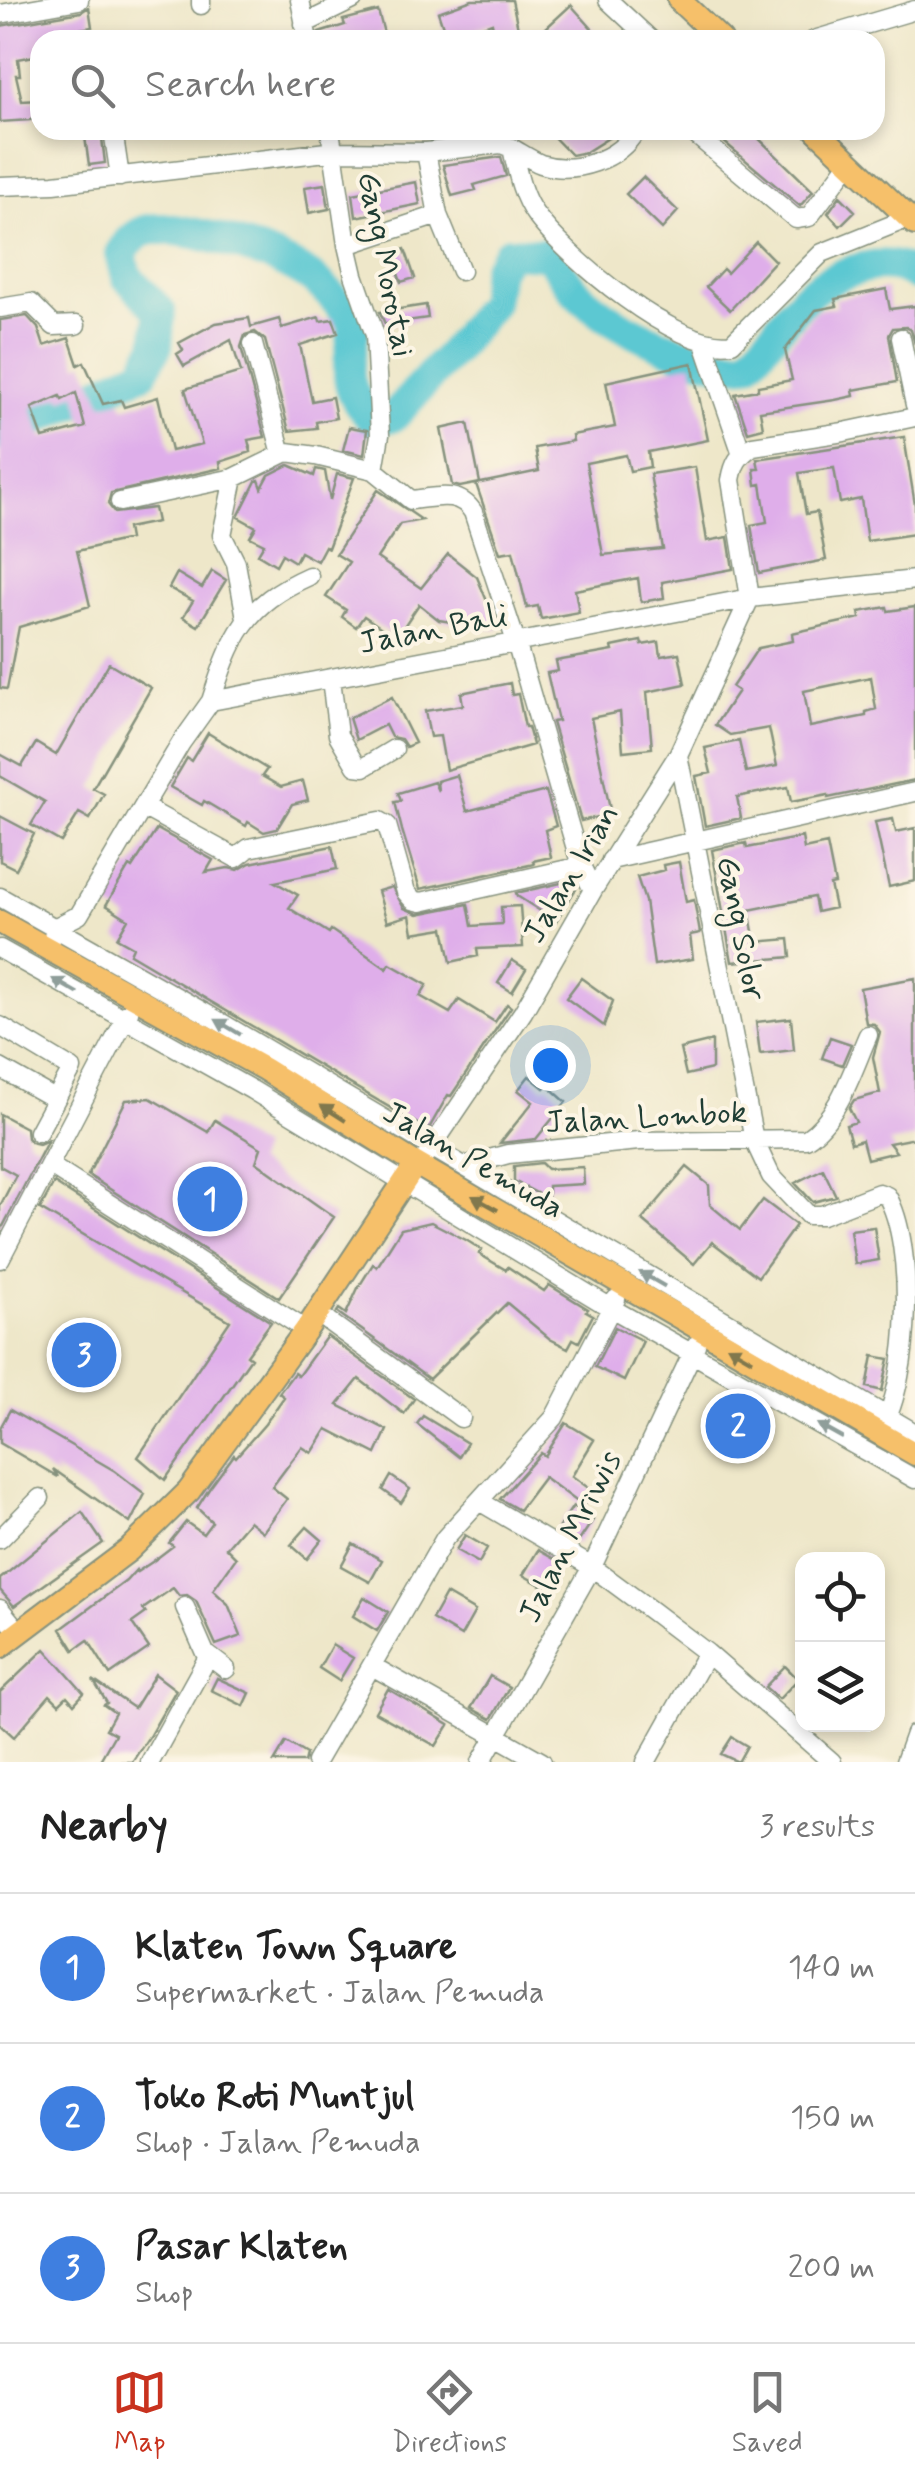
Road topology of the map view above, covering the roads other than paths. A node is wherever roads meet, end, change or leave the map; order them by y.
1 (79, 0) edge
2 (353, 0) edge
3 (608, 0) edge
4 (679, 0) edge
5 (915, 10) edge
6 (0, 14) edge
7 (303, 18) edge
8 (640, 30) edge
9 (704, 30) edge
10 (848, 30) edge
11 (114, 140) edge
12 (332, 140) edge
13 (628, 140) edge
14 (702, 140) edge
15 (827, 140) edge
16 (512, 148) junction
17 (335, 152) junction
18 (426, 152) junction
19 (850, 162) junction
20 (120, 177) junction
21 (0, 186) edge
22 (438, 215) junction
23 (912, 221) edge
24 (347, 245) junction
25 (461, 271) dead end
26 (0, 308) edge
27 (76, 325) dead end
28 (902, 338) dead end
29 (253, 344) dead end
30 (706, 346) junction
31 (915, 405) edge
32 (915, 417) edge
33 (282, 454) junction
34 (742, 454) junction
35 (374, 470) junction
36 (234, 478) junction
37 (120, 502) dead end
38 (309, 576) dead end
39 (915, 580) edge
40 (750, 598) junction
41 (246, 618) junction
42 (516, 642) junction
43 (332, 679) junction
44 (211, 700) junction
45 (394, 748) dead end
46 (678, 755) junction
47 (915, 792) edge
48 (142, 807) junction
49 (694, 840) junction
50 (611, 860) junction
51 (582, 866) junction
52 (593, 890) junction
53 (0, 897) edge
54 (80, 915) junction
55 (5, 938) edge
56 (52, 938) junction
57 (78, 954) junction
58 (136, 999) junction
59 (124, 1021) junction
60 (0, 1026) edge
61 (868, 1035) dead end
62 (0, 1068) edge
63 (264, 1069) junction
64 (252, 1090) junction
65 (55, 1100) junction
66 (38, 1132) dead end
67 (753, 1136) junction
68 (417, 1165) junction
69 (49, 1166) junction
70 (464, 1166) junction
71 (582, 1245) junction
72 (0, 1260) edge
73 (626, 1286) junction
74 (611, 1308) junction
75 (311, 1321) junction
76 (912, 1326) edge
77 (703, 1332) junction
78 (691, 1354) junction
79 (461, 1418) dead end
80 (883, 1425) junction
81 (915, 1434) edge
82 (915, 1454) edge
83 (915, 1479) edge
84 (40, 1498) dead end
85 (480, 1500) junction
86 (0, 1539) edge
87 (592, 1568) junction
88 (185, 1607) dead end
89 (0, 1609) edge
90 (6, 1638) edge
91 (204, 1649) junction
92 (706, 1653) junction
93 (372, 1666) junction
94 (226, 1669) dead end
95 (915, 1734) edge
96 (496, 1735) junction
97 (820, 1758) edge
98 (150, 1762) edge
99 (316, 1762) edge
100 (481, 1762) edge
101 (542, 1762) edge
102 (646, 1762) edge
103 (905, 1762) edge

1 - 6 street
2 - 7 street
3 - 8 street
4 - 9 main road
5 - 10 street
11 - 20 street
12 - 17 street, Gang Morotai
13 - 16 street
14 - 19 street
15 - 19 main road
16 - 18 street
16 - 30 street
17 - 18 street
17 - 20 street
17 - 24 street, Gang Morotai
18 - 22 street
19 - 23 main road
20 - 21 street
22 - 24 street
22 - 25 street
23 - 30 street
24 - 35 street, Gang Morotai
26 - 27 street
28 - 31 street
29 - 33 street
30 - 34 street
32 - 34 street
33 - 35 street
33 - 36 street
34 - 40 street
35 - 42 street
36 - 37 street
36 - 41 street
38 - 41 street
39 - 40 street, Jalan Bali
40 - 42 street, Jalan Bali
40 - 46 street, Jalan Irian
41 - 44 street
42 - 43 street, Jalan Bali
42 - 51 street
43 - 44 street, Jalan Bali
43 - 45 street
44 - 48 street
46 - 49 street, Gang Solor
46 - 50 street, Jalan Irian
47 - 49 street
48 - 51 street
48 - 54 street
49 - 50 street
49 - 67 street, Gang Solor
50 - 52 street, Jalan Irian
51 - 52 street
52 - 68 street, Jalan Irian
53 - 56 street
54 - 56 street
54 - 57 street
55 - 56 main road, Jalan Pemuda
59 -> 55 street
56 - 57 main road, Jalan Pemuda
57 - 58 main road, Jalan Pemuda
68 -> 57 street
58 - 59 street
58 - 63 main road, Jalan Pemuda
59 - 64 street
59 - 69 street
60 - 65 street
61 - 67 street, Jalan Lombok
62 - 65 street
63 - 64 street
68 -> 63 main road, Jalan Pemuda
64 - 68 street
65 - 66 street
67 - 70 street, Jalan Lombok
67 - 76 street, Gang Solor
68 - 70 street
71 -> 68 main road, Jalan Pemuda
68 - 74 street
68 - 75 main road
69 - 72 street
69 - 75 street
70 - 71 street
71 - 73 main road, Jalan Pemuda
80 -> 71 street
73 - 74 street
73 - 77 main road, Jalan Pemuda
74 - 78 street
74 - 85 street
75 - 79 street
75 - 90 main road
76 - 80 street
77 - 78 street, Jalan Mriwis
80 -> 77 main road, Jalan Pemuda
83 -> 78 street
78 - 87 street, Jalan Mriwis
80 - 81 street
80 - 82 main road, Jalan Pemuda
84 - 86 street
85 - 87 street
85 - 93 street
87 - 92 street
87 - 96 street, Jalan Mriwis
88 - 91 street
89 - 90 street
91 - 94 street
91 - 98 street
92 - 97 street
92 - 102 street
93 - 96 street
93 - 99 street
95 - 103 street
96 - 100 street, Jalan Mriwis
96 - 101 street

